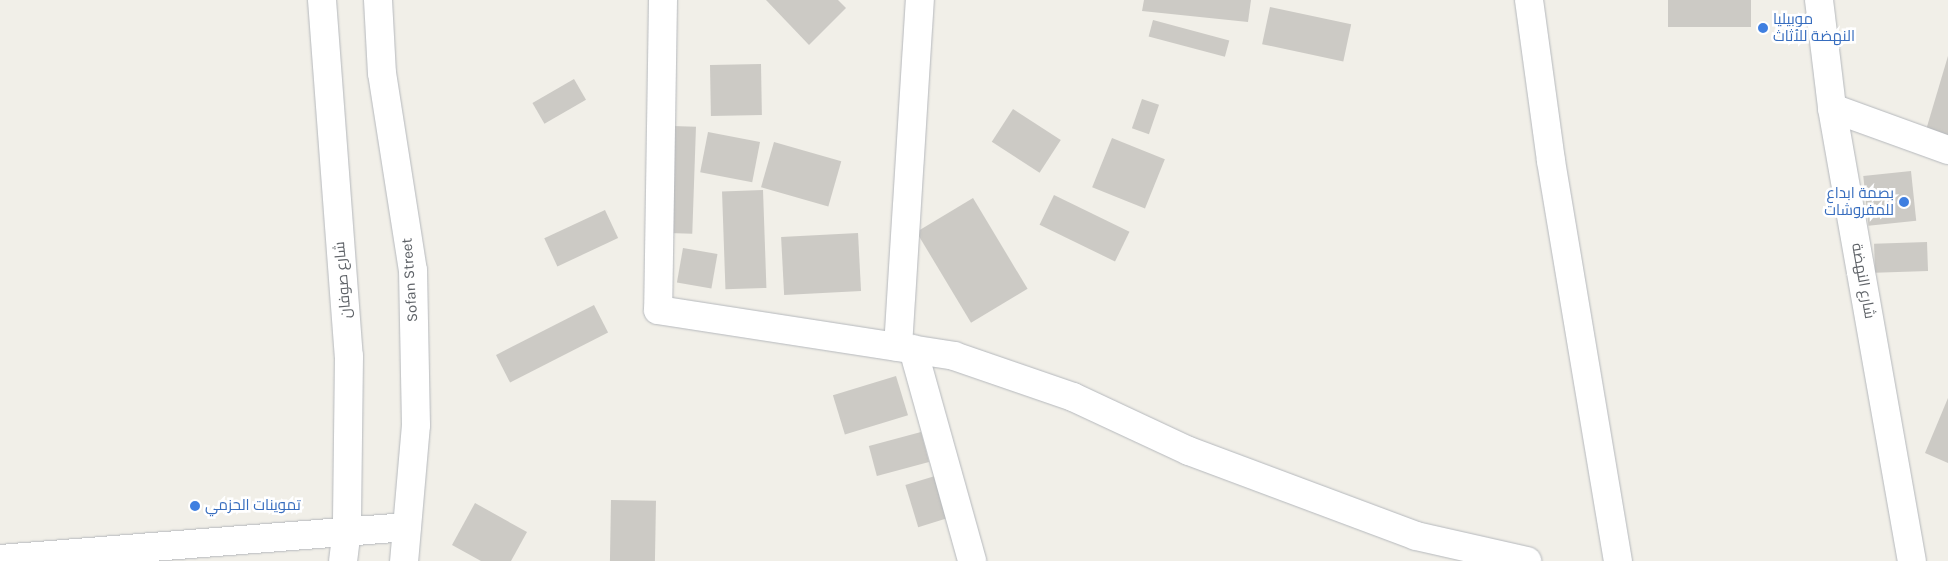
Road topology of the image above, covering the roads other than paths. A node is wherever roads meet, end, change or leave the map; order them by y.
1 (322, 0) edge
2 (378, 0) edge
3 (663, 0) edge
4 (920, 0) edge
5 (1530, 0) edge
6 (1819, 0) edge
7 (1832, 108) junction
8 (1948, 150) edge
9 (906, 348) junction
10 (407, 527) junction
11 (347, 529) junction
12 (0, 560) edge
13 (343, 561) edge
14 (404, 561) edge
15 (972, 561) edge
16 (1527, 561) edge
17 (1618, 561) edge
18 (1912, 561) edge

1 - 11 street, شارع صوفان
2 - 10 street, Sofan Street
3 - 9 street
4 - 9 street
5 - 17 street
6 - 7 street, شارع النهضة
7 - 8 street
7 - 18 street, شارع النهضة
9 - 15 street
9 - 16 street
10 - 11 street
10 - 14 street, Sofan Street
11 - 12 street
11 - 13 street, شارع صوفان

